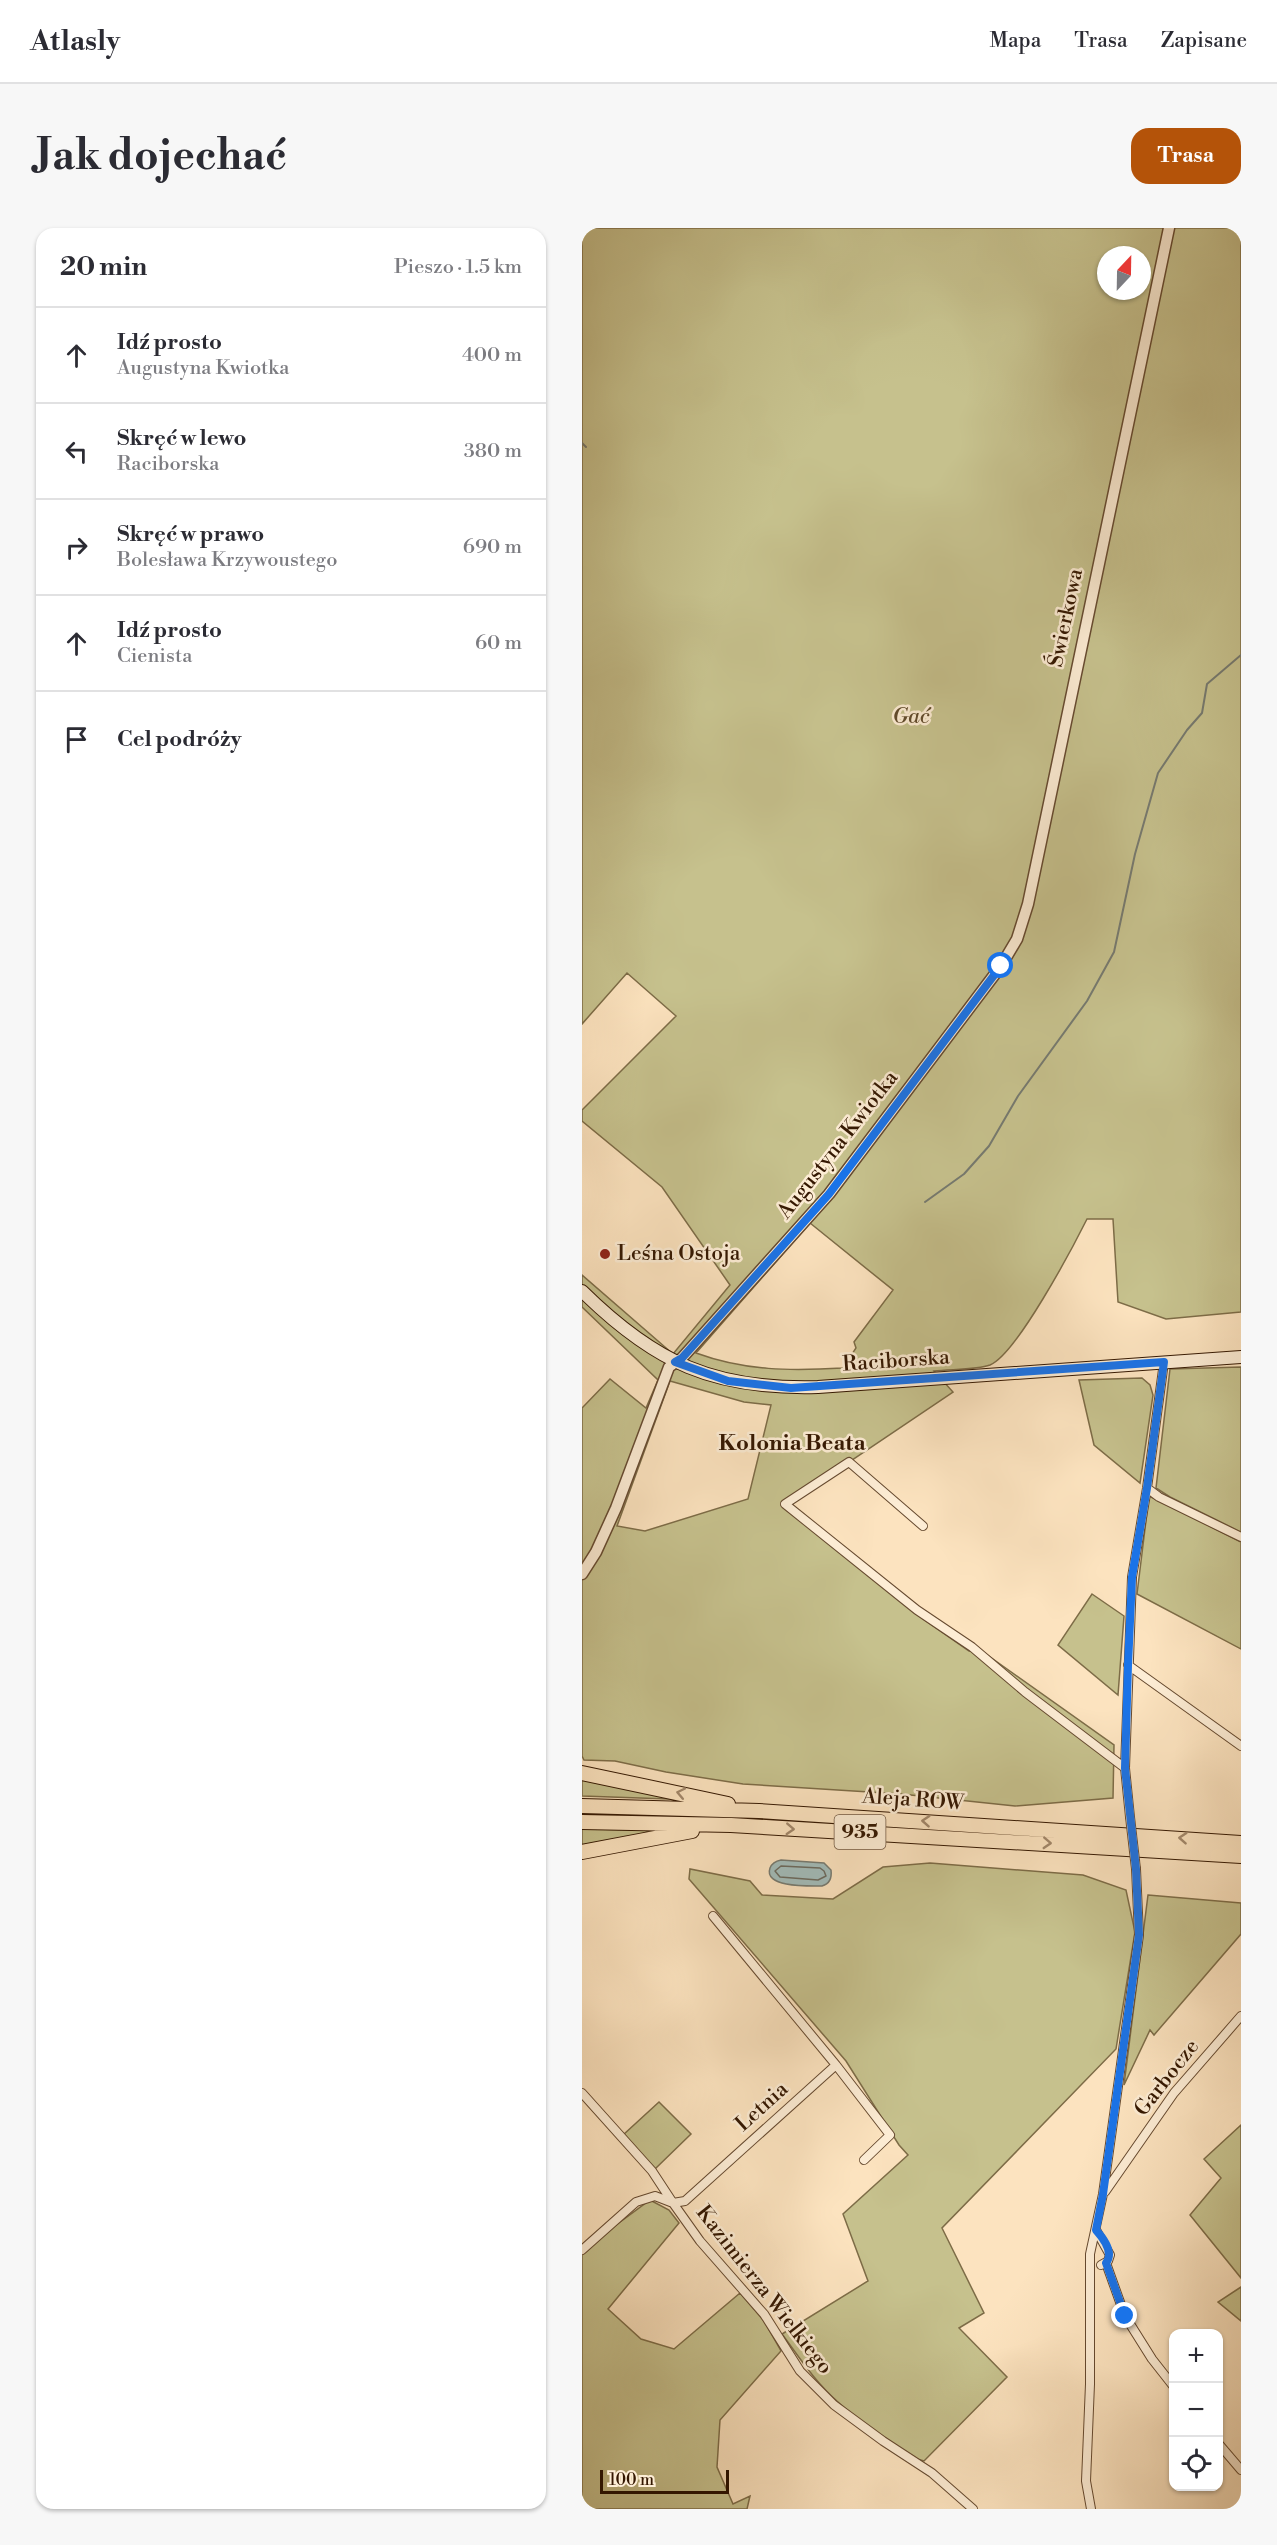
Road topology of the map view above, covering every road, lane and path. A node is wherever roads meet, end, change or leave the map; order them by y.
1 (1168, 228) edge
2 (1017, 939) joint
3 (582, 1291) edge
4 (1241, 1357) edge
5 (675, 1362) junction
6 (1164, 1362) junction
7 (1147, 1488) junction
8 (923, 1526) dead end
9 (1241, 1537) edge
10 (582, 1574) edge
11 (1128, 1665) junction
12 (1241, 1746) edge
13 (1125, 1768) junction
14 (582, 1773) edge
15 (582, 1806) edge
16 (759, 1811) junction
17 (582, 1822) edge
18 (731, 1825) junction
19 (1241, 1843) edge
20 (582, 1852) edge
21 (1241, 1856) edge
22 (713, 1916) dead end
23 (1241, 2016) edge
24 (836, 2065) junction
25 (582, 2093) edge
26 (864, 2160) dead end
27 (1103, 2194) junction
28 (673, 2203) junction
29 (1096, 2230) junction
30 (1106, 2247) junction
31 (1093, 2248) junction
32 (582, 2250) edge
33 (1092, 2260) junction
34 (1103, 2264) junction
35 (1091, 2290) junction
36 (1170, 2383) edge
37 (1223, 2449) edge
38 (1241, 2470) edge
39 (973, 2509) edge
40 (1091, 2509) edge

1 - 2 street, Świerkowa
2 - 5 street, Augustyna Kwiotka
3 - 5 main road, Raciborska
4 - 6 main road, Raciborska
5 - 6 main road, Raciborska
5 - 10 street, Augustyna Kwiotka
6 - 7 street
7 - 9 street
7 - 11 street
8 - 13 street
11 - 12 street
11 - 13 street
13 - 27 street, bridge
16 -> 14 main road
15 - 16 main road, Aleja ROW / 935
19 -> 16 main road, Aleja ROW / 935
17 - 18 main road, Aleja ROW / 935
18 - 20 main road
18 -> 21 main road, Aleja ROW / 935
22 - 24 street
23 - 27 street, Garbocze
24 - 26 street
24 - 28 street, Letnia
25 - 28 street
27 - 29 street
28 - 32 street, Kazimierza Wielkiego
28 - 39 street, Kazimierza Wielkiego
29 - 30 street
29 - 31 street
30 - 31 street
30 - 34 street
31 - 33 street
33 - 34 street
33 - 35 street
34 - 35 street
34 - 36 street
35 - 40 street
37 - 38 street

